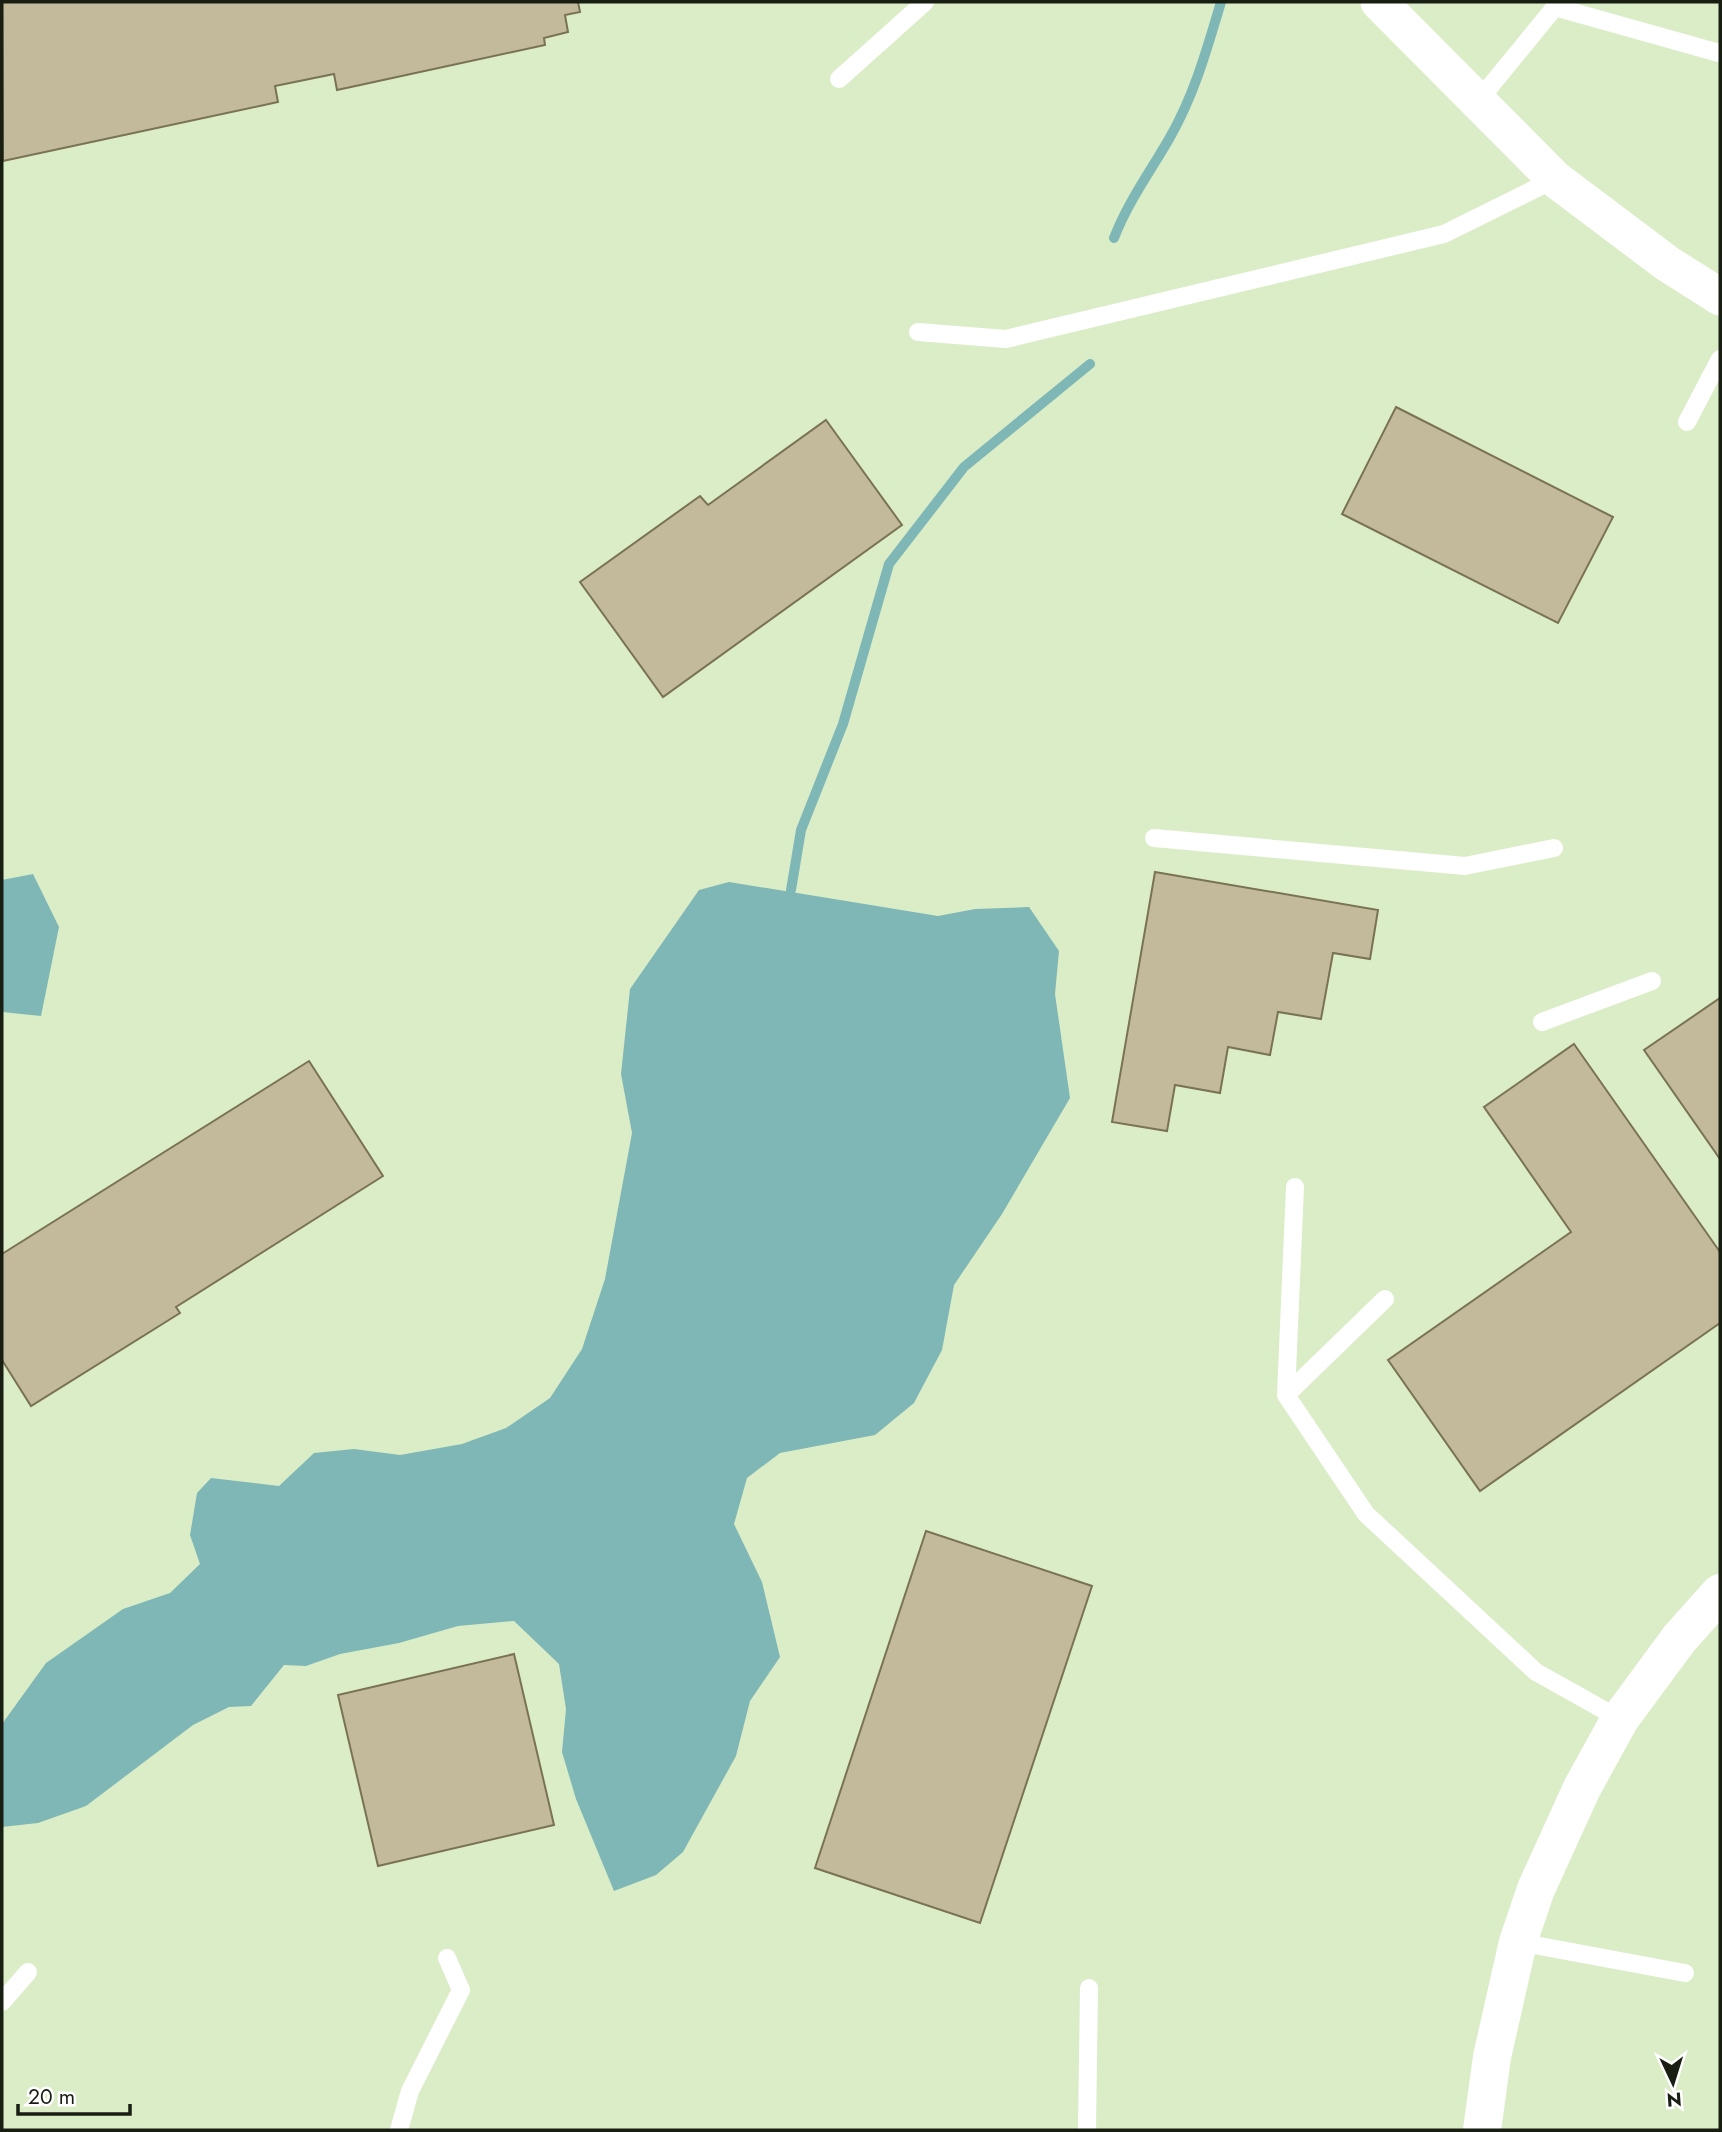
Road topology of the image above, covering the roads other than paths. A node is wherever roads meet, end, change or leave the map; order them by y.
1 (925, 2) edge
2 (1379, 2) edge
3 (1555, 5) edge
4 (1719, 53) edge
5 (839, 79) dead end
6 (1479, 100) junction
7 (1555, 179) junction
8 (1720, 297) edge
9 (918, 332) dead end
10 (1720, 359) edge
11 (1687, 422) dead end
12 (1154, 838) dead end
13 (1554, 848) dead end
14 (1652, 981) dead end
15 (1542, 1022) dead end
16 (1295, 1187) dead end
17 (1385, 1299) dead end
18 (1286, 1395) junction
19 (1720, 1593) edge
20 (1620, 1719) junction
21 (1518, 1942) junction
22 (447, 1958) dead end
23 (28, 1972) dead end
24 (1685, 1973) dead end
25 (1089, 1988) dead end
26 (2, 2002) edge
27 (400, 2130) edge
28 (1087, 2130) edge
29 (1482, 2130) edge

1 - 5 lane
2 - 6 street
3 - 4 lane
3 - 6 lane
6 - 7 street
7 - 8 street
7 - 9 lane
10 - 11 lane
12 - 13 lane
14 - 15 lane
16 - 18 lane
17 - 18 lane
18 - 20 lane
19 - 20 street
20 - 21 street
21 - 24 lane
21 - 29 street
22 - 27 lane
23 - 26 lane
25 - 28 lane

